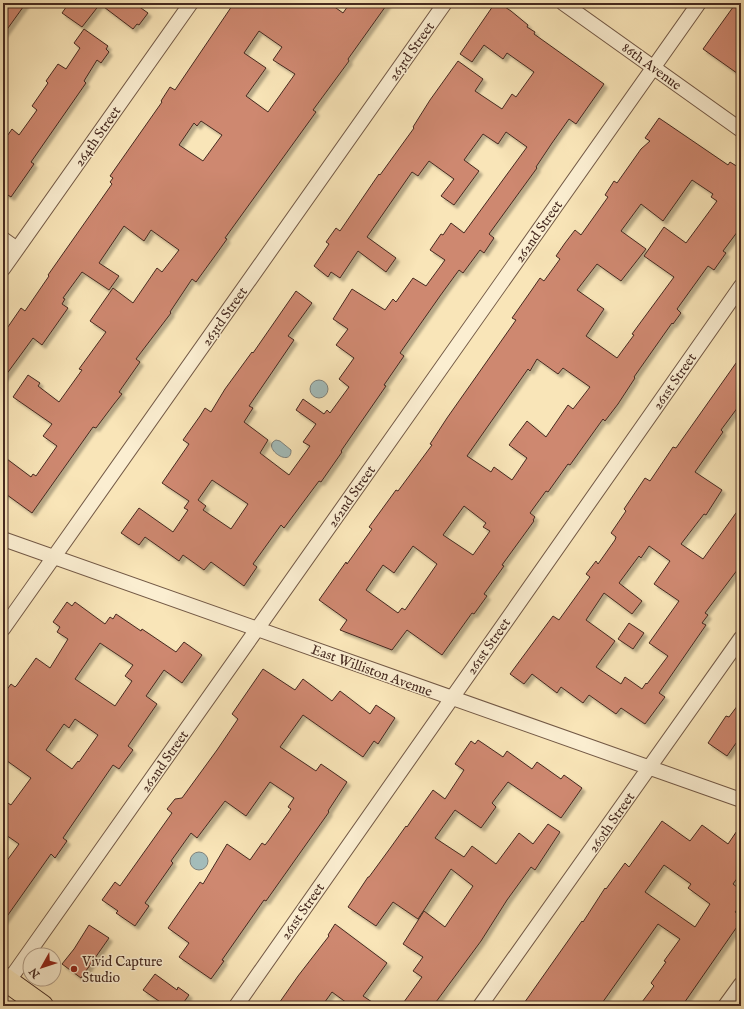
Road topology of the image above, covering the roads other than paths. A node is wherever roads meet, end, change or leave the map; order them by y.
1 (191, 3) edge
2 (445, 3) edge
3 (563, 3) edge
4 (699, 3) edge
5 (654, 67) junction
6 (741, 130) edge
7 (3, 239) edge
8 (17, 249) junction
9 (3, 269) edge
10 (741, 286) edge
11 (3, 540) edge
12 (54, 558) junction
13 (3, 629) edge
14 (257, 629) junction
15 (741, 638) edge
16 (452, 698) junction
17 (650, 767) junction
18 (741, 800) edge
19 (5, 983) edge
20 (741, 984) edge
21 (42, 1006) edge
22 (236, 1006) edge
23 (480, 1006) edge
24 (725, 1006) edge

1 - 8 street, 264th Street
2 - 12 street, 263rd Street
3 - 5 street, 86th Avenue
4 - 5 street, 262nd Street
5 - 6 street, 86th Avenue
5 - 14 street, 262nd Street
7 - 8 street
8 - 9 street, 264th Street
10 - 16 street, 261st Street
11 - 12 street, East Williston Avenue
12 - 13 street, 263rd Street
12 - 14 street, East Williston Avenue
14 - 16 street, East Williston Avenue
14 - 19 street, 262nd Street
15 - 17 street, 260th Street
16 - 17 street, East Williston Avenue
16 - 22 street, 261st Street
17 - 18 street, East Williston Avenue
17 - 23 street, 260th Street
19 - 21 main road
20 - 24 street

